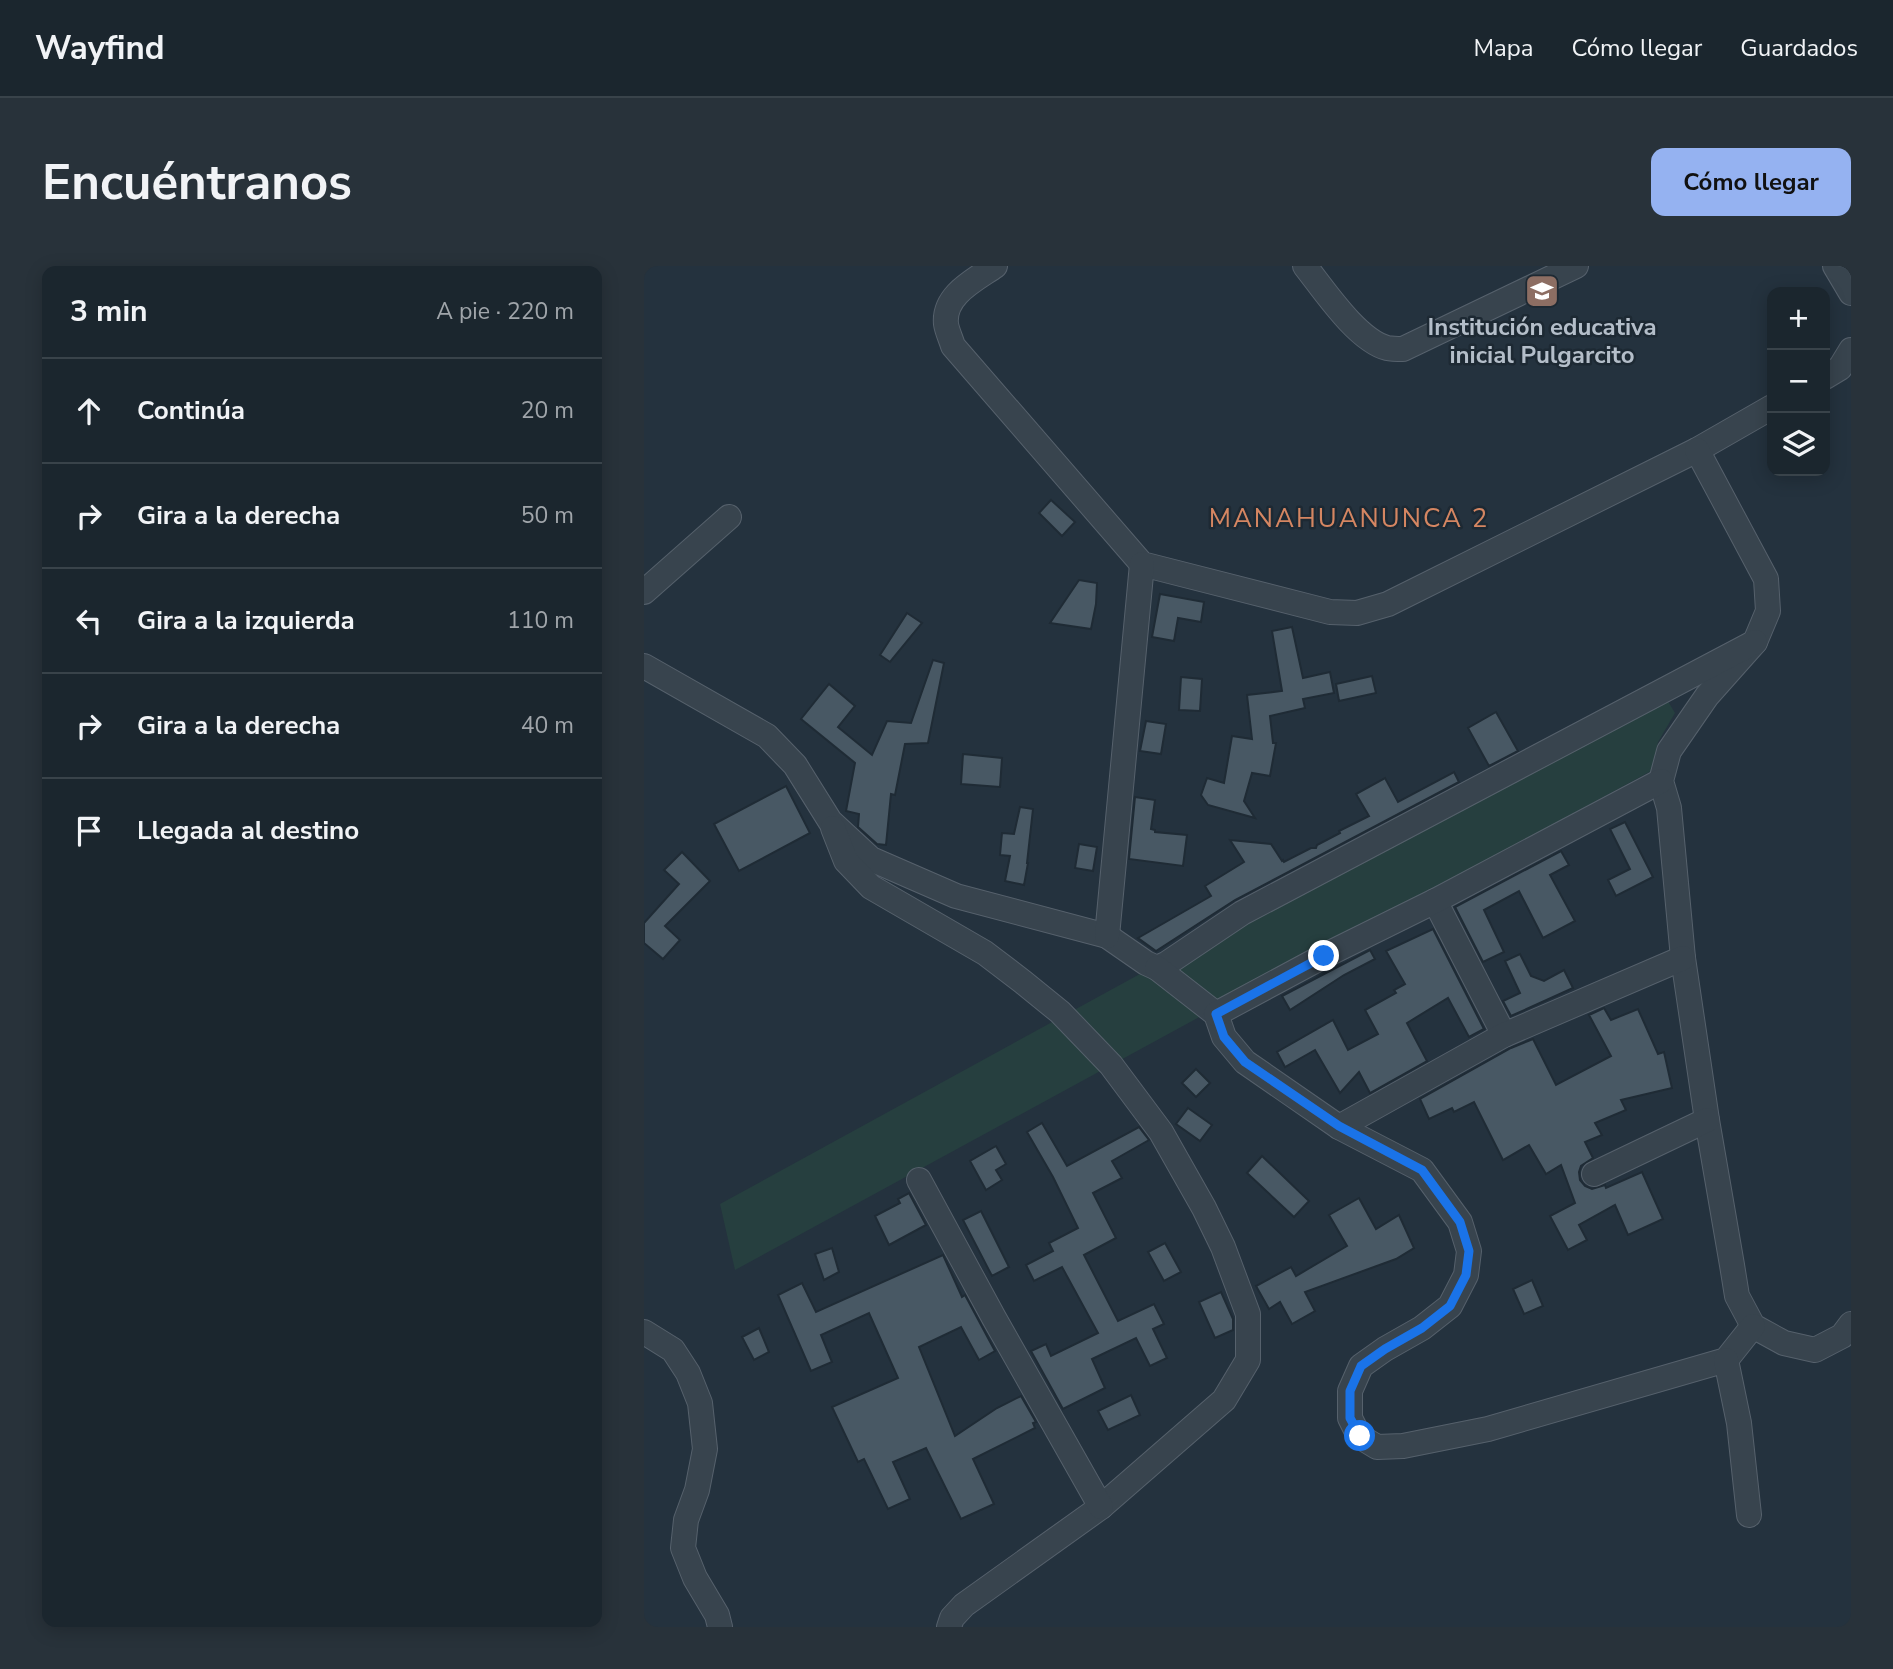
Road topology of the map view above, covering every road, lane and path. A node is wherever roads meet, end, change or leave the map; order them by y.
1 (995, 266) edge
2 (1305, 266) edge
3 (1576, 266) edge
4 (1835, 266) edge
5 (1851, 293) edge
6 (1851, 350) edge
7 (1830, 374) edge
8 (1767, 410) edge
9 (1697, 450) junction
10 (729, 517) dead end
11 (1142, 565) junction
12 (644, 592) edge
13 (1755, 642) junction
14 (644, 666) edge
15 (1661, 781) junction
16 (830, 821) junction
17 (1435, 901) junction
18 (1108, 936) junction
19 (1684, 958) junction
20 (1157, 968) junction
21 (1216, 1014) junction
22 (1504, 1035) junction
23 (1707, 1120) junction
24 (1339, 1126) junction
25 (1594, 1174) dead end
26 (919, 1180) dead end
27 (1851, 1324) edge
28 (1753, 1326) junction
29 (644, 1332) edge
30 (1726, 1360) junction
31 (1101, 1507) junction
32 (1749, 1515) dead end
33 (720, 1627) edge
34 (949, 1627) edge

1 - 11 street
2 - 3 street
4 - 5 street
6 - 7 street
8 - 9 street
9 - 11 street
9 - 13 street
10 - 12 street
11 - 18 street
13 - 15 street
13 - 20 street
14 - 16 street
15 - 17 street
15 - 19 street
16 - 18 street
16 - 31 street
17 - 21 street
17 - 22 street
18 - 20 street
19 - 22 street
19 - 23 street
20 - 21 street
21 - 24 street
22 - 24 street
23 - 25 street
23 - 28 street
24 - 30 street
26 - 31 street
27 - 28 street
28 - 30 street
29 - 33 street
30 - 32 street
31 - 34 street

